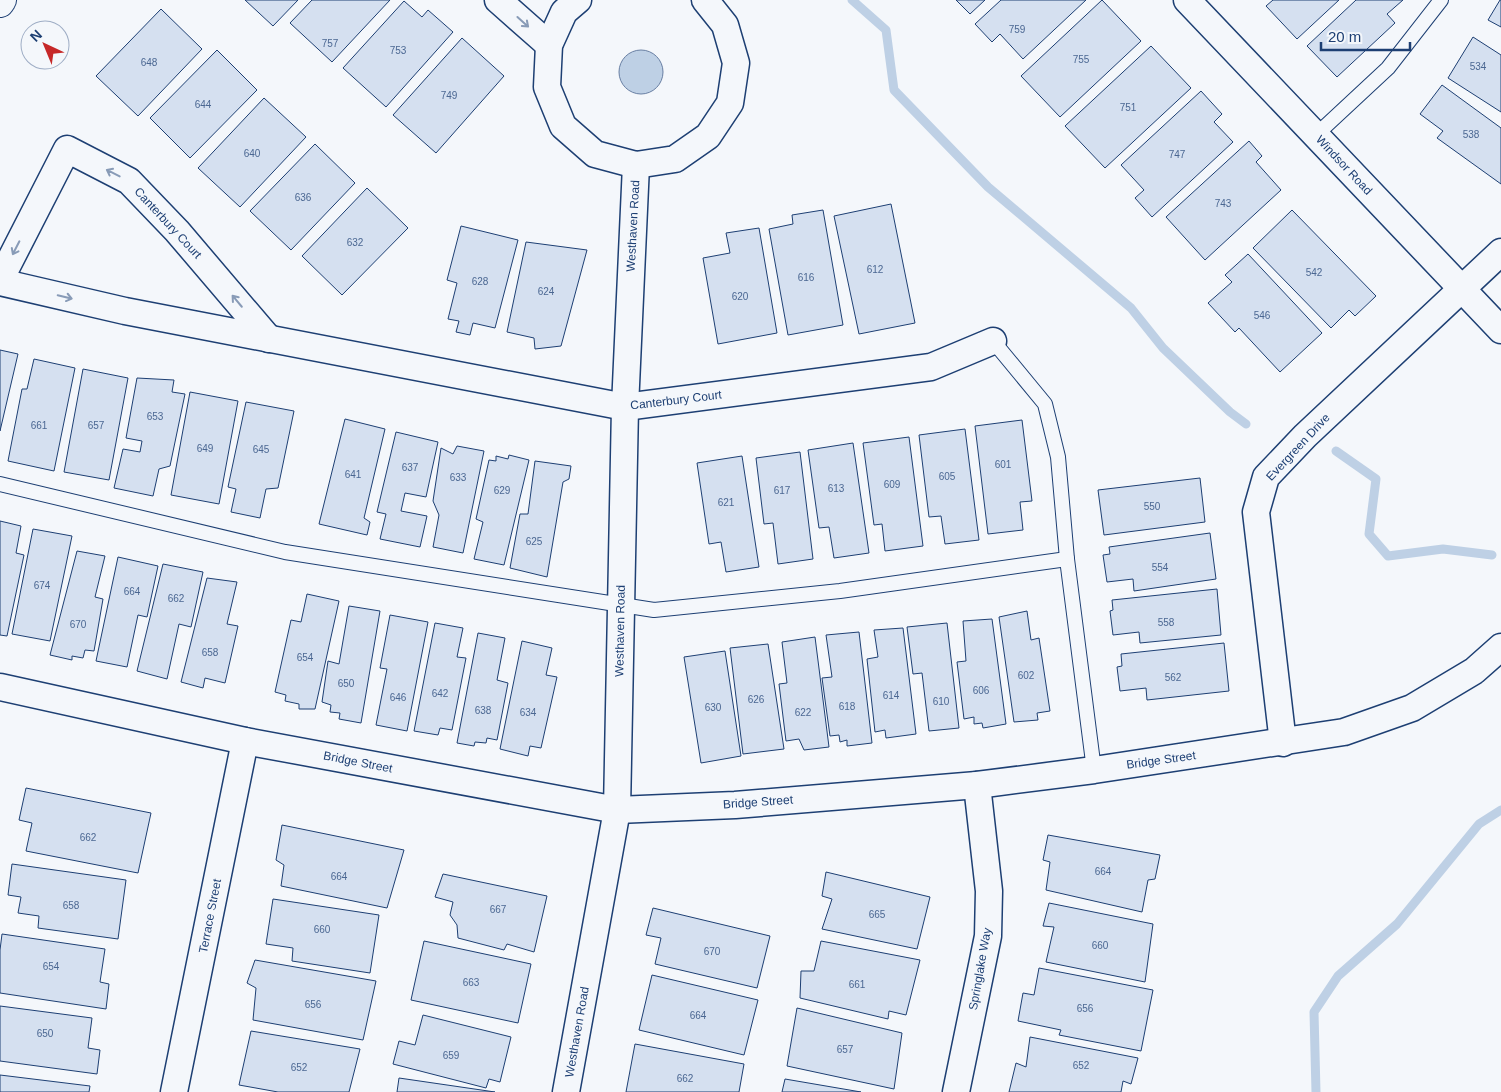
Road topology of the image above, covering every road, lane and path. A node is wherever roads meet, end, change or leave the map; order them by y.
1 (498, 0) edge
2 (578, 0) edge
3 (705, 0) edge
4 (1187, 0) edge
5 (1441, 0) edge
6 (549, 45) junction
7 (1316, 135) junction
8 (636, 165) junction
9 (1501, 252) edge
10 (0, 281) edge
11 (1461, 291) junction
12 (1501, 330) edge
13 (269, 338) junction
14 (993, 341) joint
15 (625, 407) junction
16 (0, 484) edge
17 (1068, 559) junction
18 (620, 606) junction
19 (1501, 647) edge
20 (0, 687) edge
21 (246, 741) junction
22 (1283, 743) junction
23 (1094, 770) junction
24 (977, 785) junction
25 (617, 810) junction
26 (174, 1092) edge
27 (566, 1092) edge
28 (956, 1092) edge

1 -> 6 street
2 - 6 street, Westhaven Road
3 - 8 street, Westhaven Road
4 - 7 street, Windsor Road
5 - 7 lane
6 - 8 street, Westhaven Road
7 - 11 street, Windsor Road
8 - 15 street, Westhaven Road
9 - 11 street, Evergreen Drive
10 -> 13 street, Canterbury Court
13 -> 10 street, Canterbury Court
11 - 12 street, Windsor Road
11 - 22 street, Evergreen Drive
13 - 15 street, Canterbury Court
14 - 15 street, Canterbury Court
14 - 17 lane
15 - 18 street, Westhaven Road
16 - 18 lane
17 - 18 lane
17 - 23 lane
18 - 25 street, Westhaven Road
19 - 22 street, Bridge Street
20 - 21 street, Bridge Street
21 - 25 street, Bridge Street
21 - 26 street, Terrace Street
22 - 23 street, Bridge Street
23 - 24 street, Bridge Street
24 - 25 street, Bridge Street
24 - 28 street, Springlake Way
25 - 27 street, Westhaven Road

